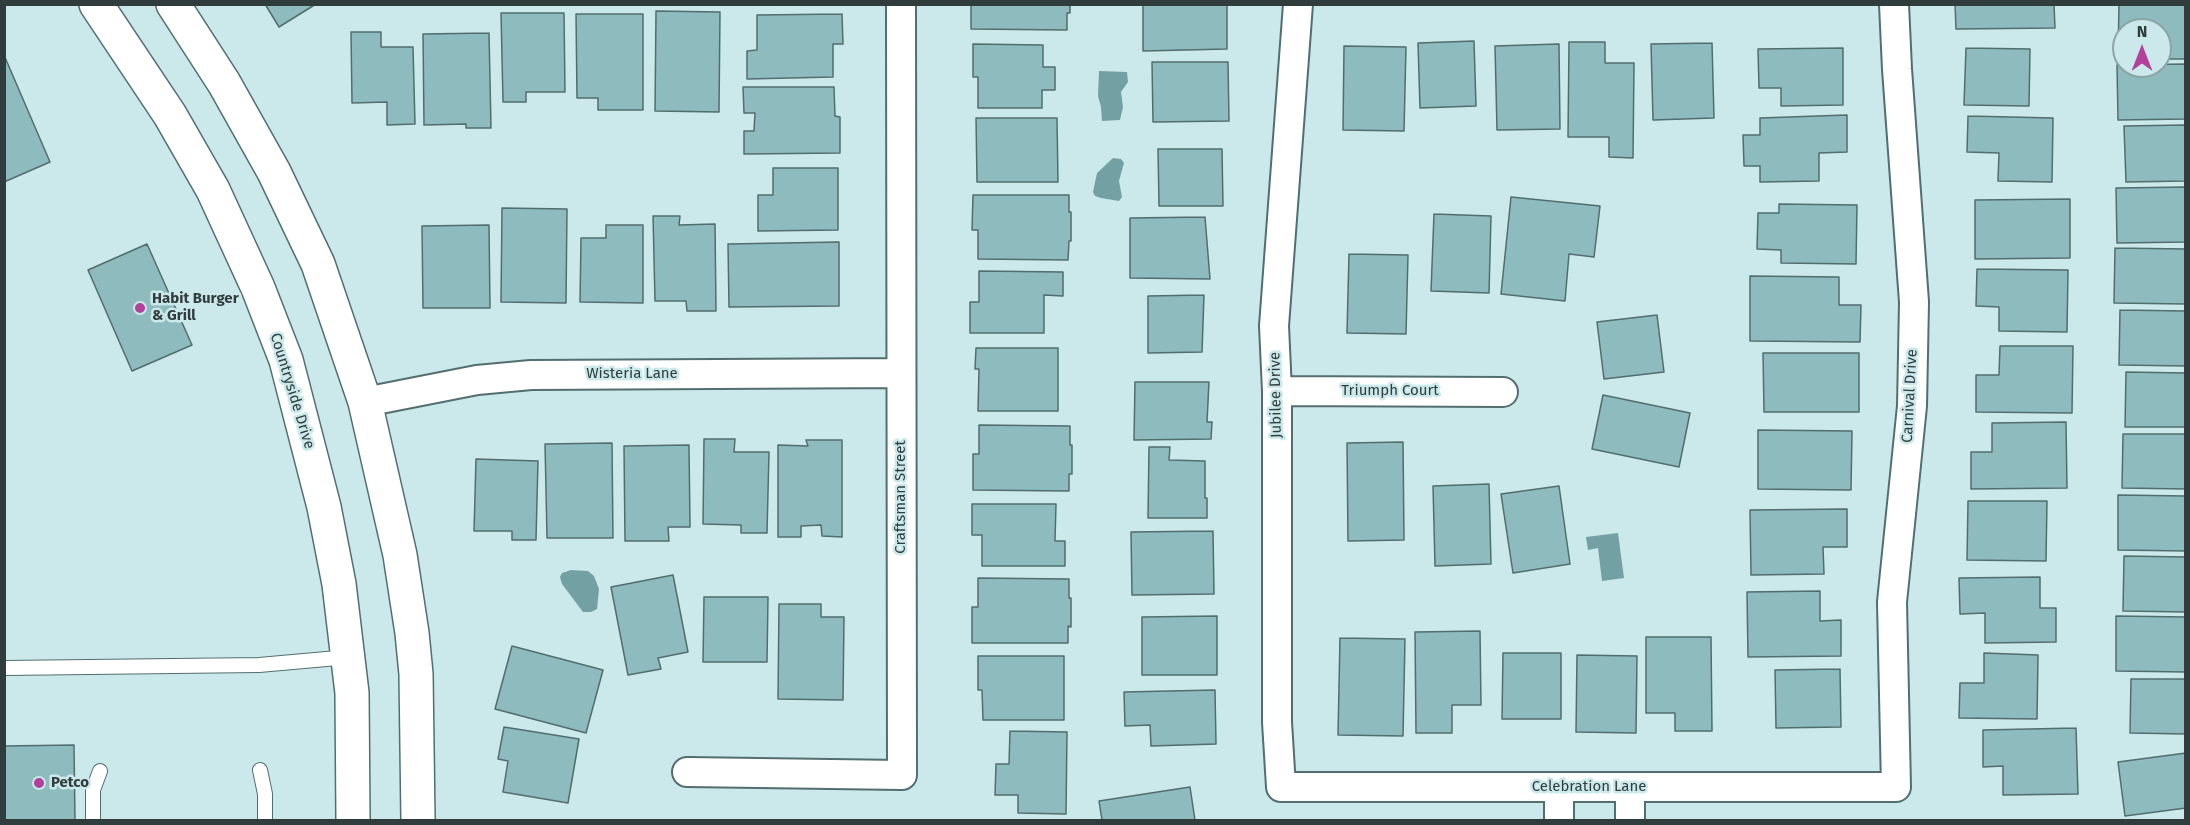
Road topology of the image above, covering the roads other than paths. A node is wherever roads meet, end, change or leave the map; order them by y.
1 (96, 4) edge
2 (173, 4) edge
3 (901, 4) edge
4 (1298, 4) edge
5 (1894, 4) edge
6 (901, 373) junction
7 (1277, 391) junction
8 (1503, 392) dead end
9 (365, 402) junction
10 (349, 657) junction
11 (4, 668) edge
12 (260, 770) dead end
13 (100, 771) dead end
14 (687, 772) dead end
15 (1281, 787) joint
16 (1559, 787) junction
17 (1630, 787) junction
18 (1896, 787) joint
19 (93, 820) edge
20 (265, 820) edge
21 (353, 820) edge
22 (418, 820) edge
23 (1558, 820) edge
24 (1630, 820) edge

1 - 10 street, Countryside Drive
2 - 9 street
3 - 6 street, Craftsman Street
4 - 7 street, Jubilee Drive
5 - 18 street, Carnival Drive
6 - 9 street, Wisteria Lane
6 - 14 street, Craftsman Street
7 - 8 street, Triumph Court
7 - 15 street, Jubilee Drive
9 - 22 street
10 - 11 lane
10 - 21 street, Countryside Drive
12 - 20 lane
13 - 19 lane
15 - 16 street, Celebration Lane
16 - 17 street, Celebration Lane
16 - 23 street
17 - 18 street, Celebration Lane
17 - 24 street

